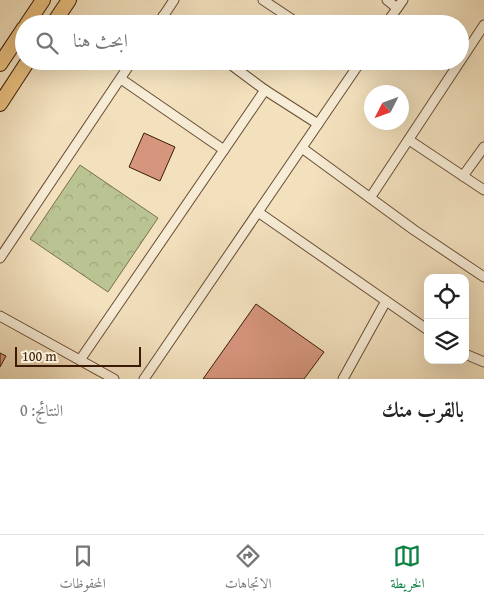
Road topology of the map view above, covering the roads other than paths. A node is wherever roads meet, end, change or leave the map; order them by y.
1 (42, 0) edge
2 (69, 0) edge
3 (174, 0) edge
4 (263, 0) edge
5 (387, 0) edge
6 (400, 4) edge
7 (33, 15) edge
8 (59, 15) edge
9 (164, 15) edge
10 (286, 15) edge
11 (392, 15) edge
12 (484, 25) edge
13 (15, 42) edge
14 (469, 48) edge
15 (0, 64) edge
16 (22, 70) edge
17 (126, 70) edge
18 (238, 70) edge
19 (354, 70) edge
20 (454, 70) edge
21 (121, 79) junction
22 (265, 90) junction
23 (0, 104) edge
24 (318, 124) junction
25 (408, 140) junction
26 (484, 147) edge
27 (302, 148) junction
28 (224, 150) junction
29 (463, 176) junction
30 (484, 190) edge
31 (370, 198) junction
32 (258, 212) junction
33 (0, 258) edge
34 (484, 276) edge
35 (386, 301) junction
36 (0, 316) edge
37 (424, 327) edge
38 (469, 356) edge
39 (80, 360) junction
40 (484, 362) edge
41 (114, 379) edge
42 (144, 379) edge
43 (344, 379) edge

1 - 7 main road
2 - 8 main road
3 - 9 street
4 - 10 street
5 - 6 street
6 - 11 street
12 - 14 street
13 - 15 main road
16 - 23 main road
17 - 21 street
18 - 22 street
19 - 24 street
20 - 25 street
21 - 28 street
21 - 33 street
22 - 24 street
22 - 28 street
24 - 27 street
25 - 29 street
25 - 31 street
26 - 29 street
27 - 31 street
27 - 32 street
28 - 39 street
29 - 30 street
31 - 34 street
32 - 35 street
32 - 42 street
35 - 37 street
35 - 43 street
36 - 39 street
38 - 40 street
39 - 41 street

